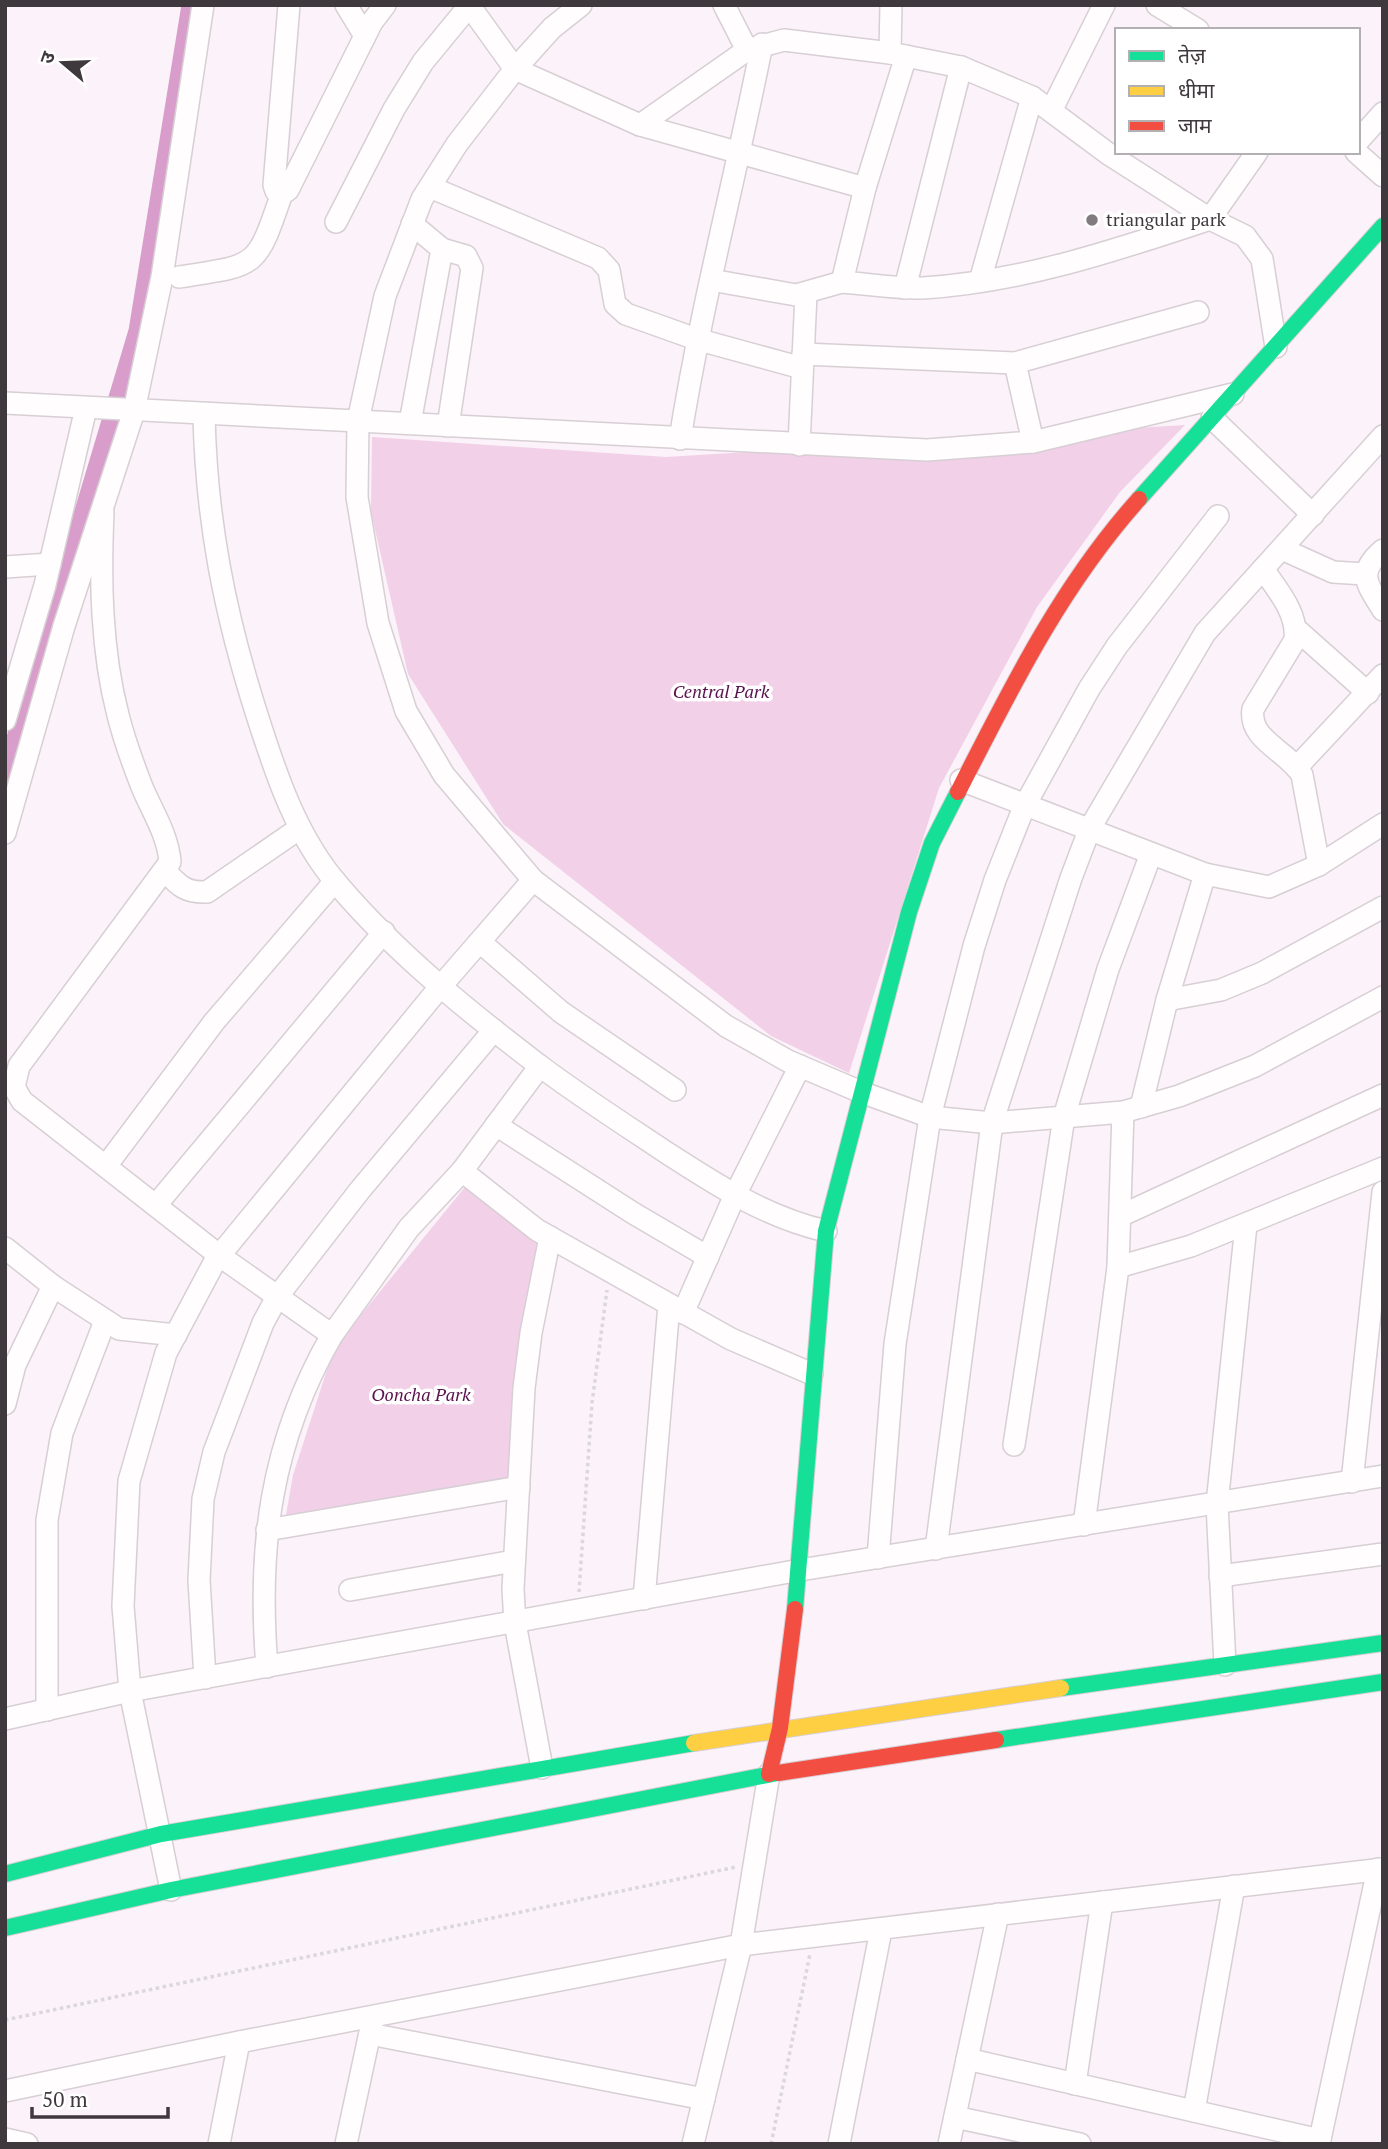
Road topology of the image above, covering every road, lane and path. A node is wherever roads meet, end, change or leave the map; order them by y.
1 (203, 5) edge
2 (289, 5) edge
3 (346, 5) edge
4 (385, 5) edge
5 (581, 5) edge
6 (724, 5) edge
7 (891, 5) edge
8 (1104, 5) edge
9 (1157, 5) edge
10 (469, 6) edge
11 (1195, 28) edge
12 (365, 36) junction
13 (755, 47) junction
14 (898, 55) junction
15 (961, 67) junction
16 (515, 69) junction
17 (1032, 97) junction
18 (1051, 111) junction
19 (1383, 113) edge
20 (640, 125) junction
21 (1360, 139) edge
22 (740, 154) junction
23 (1256, 154) edge
24 (1358, 154) edge
25 (1383, 176) edge
26 (430, 187) junction
27 (865, 188) junction
28 (282, 193) junction
29 (1210, 219) junction
30 (336, 222) dead end
31 (412, 224) junction
32 (1383, 226) edge
33 (442, 249) junction
34 (180, 277) dead end
35 (711, 280) junction
36 (980, 281) junction
37 (842, 282) junction
38 (905, 288) junction
39 (806, 294) junction
40 (1198, 312) dead end
41 (696, 339) junction
42 (1276, 347) junction
43 (802, 361) junction
44 (1015, 363) junction
45 (1235, 393) junction
46 (5, 403) edge
47 (86, 408) junction
48 (130, 411) junction
49 (204, 414) junction
50 (1212, 418) junction
51 (358, 421) junction
52 (410, 424) junction
53 (448, 426) junction
54 (1383, 436) edge
55 (680, 439) junction
56 (1032, 442) junction
57 (799, 445) junction
58 (103, 512) junction
59 (1312, 515) junction
60 (1218, 516) dead end
61 (1282, 549) junction
62 (1383, 550) edge
63 (50, 564) junction
64 (5, 567) edge
65 (1263, 569) junction
66 (1365, 574) junction
67 (1383, 610) edge
68 (1296, 629) junction
69 (1383, 675) edge
70 (10, 690) edge
71 (1368, 692) junction
72 (5, 720) edge
73 (1297, 766) junction
74 (961, 780) junction
75 (1024, 807) junction
76 (1383, 824) edge
77 (300, 828) junction
78 (1090, 828) junction
79 (5, 833) edge
80 (1151, 853) junction
81 (1319, 865) junction
82 (165, 871) junction
83 (1205, 874) junction
84 (533, 880) junction
85 (335, 881) junction
86 (1383, 907) edge
87 (384, 932) junction
88 (480, 942) junction
89 (441, 986) junction
90 (1383, 997) edge
91 (1167, 1000) junction
92 (494, 1030) junction
93 (540, 1066) junction
94 (800, 1066) junction
95 (675, 1090) dead end
96 (861, 1093) junction
97 (1383, 1095) edge
98 (1132, 1110) junction
99 (930, 1116) junction
100 (1065, 1117) junction
101 (992, 1123) junction
102 (496, 1125) junction
103 (106, 1166) junction
104 (1383, 1168) edge
105 (463, 1171) junction
106 (1383, 1192) edge
107 (735, 1195) junction
108 (156, 1205) junction
109 (1120, 1216) junction
110 (1246, 1225) junction
111 (826, 1231) junction
112 (550, 1237) junction
113 (5, 1248) edge
114 (219, 1256) junction
115 (708, 1257) junction
116 (1118, 1267) junction
117 (610, 1270) junction
118 (53, 1286) junction
119 (277, 1297) junction
120 (676, 1309) junction
121 (104, 1321) junction
122 (176, 1335) junction
123 (331, 1335) junction
124 (812, 1374) junction
125 (5, 1404) edge
126 (1014, 1445) dead end
127 (1383, 1476) edge
128 (1352, 1482) junction
129 (519, 1487) junction
130 (1217, 1504) junction
131 (1084, 1525) junction
132 (267, 1530) junction
133 (936, 1549) junction
134 (1383, 1554) edge
135 (878, 1558) junction
136 (513, 1561) junction
137 (800, 1570) junction
138 (1220, 1576) junction
139 (350, 1590) dead end
140 (644, 1599) junction
141 (577, 1612) junction
142 (514, 1623) junction
143 (1383, 1643) edge
144 (1225, 1665) junction
145 (267, 1667) junction
146 (205, 1678) junction
147 (1383, 1682) edge
148 (130, 1691) junction
149 (47, 1710) junction
150 (5, 1719) edge
151 (780, 1728) junction
152 (542, 1768) junction
153 (769, 1774) junction
154 (161, 1834) junction
155 (755, 1863) junction
156 (1380, 1869) edge
157 (5, 1874) edge
158 (1234, 1886) junction
159 (171, 1890) junction
160 (1102, 1902) junction
161 (998, 1914) junction
162 (5, 1928) edge
163 (881, 1930) junction
164 (813, 1936) junction
165 (741, 1945) junction
166 (5, 2020) edge
167 (372, 2025) junction
168 (239, 2042) junction
169 (967, 2059) junction
170 (1075, 2084) junction
171 (5, 2091) edge
172 (704, 2099) junction
173 (1194, 2112) junction
174 (955, 2117) junction
175 (5, 2139) edge
176 (1319, 2142) edge
177 (27, 2144) edge
178 (219, 2144) edge
179 (346, 2144) edge
180 (693, 2144) edge
181 (771, 2144) edge
182 (839, 2144) edge
183 (949, 2144) edge
184 (1080, 2144) edge

1 - 48 street
2 - 28 street
3 - 12 street
4 - 12 street
5 - 16 street
6 - 13 street
7 - 14 street
8 - 18 street
9 - 11 street
10 - 16 street
10 - 30 street
12 - 28 street
13 - 14 street
13 - 20 street
13 - 22 street
14 - 15 street
14 - 27 street
15 - 17 street
15 - 38 street
16 - 20 street
16 - 26 street
17 - 18 street
17 - 36 street
18 - 29 street
19 - 21 street
20 - 22 street
22 - 27 street
22 - 35 street
23 - 29 street
24 - 25 street
26 - 31 street
26 - 41 street
27 - 37 street
28 - 34 street
29 - 36 street
29 - 42 street
31 - 33 street
31 - 51 street
32 - 42 street
33 - 52 street
33 - 53 street
35 - 39 street
35 - 41 street
36 - 38 street
37 - 38 street
37 - 39 street
39 - 43 street
40 - 44 street
41 - 43 street
41 - 55 street
42 - 45 street
43 - 44 street
43 - 57 street
44 - 56 street
45 - 50 street
45 - 56 street
46 - 47 street
47 - 48 street
47 - 63 street
48 - 49 street
48 - 58 street
49 - 51 street
49 - 77 street
50 - 59 street
50 - 74 street
51 - 52 street
51 - 84 street
52 - 53 street
53 - 55 street
54 - 59 street
55 - 57 street
56 - 57 street
58 - 79 street
58 - 82 street
59 - 61 street
60 - 75 street
61 - 65 street
61 - 66 street
62 - 66 street
63 - 64 street
63 - 70 street
65 - 68 street
65 - 78 street
66 - 67 street
68 - 71 street
68 - 73 street
69 - 71 street
70 - 72 street
71 - 73 street
73 - 81 street
74 - 75 street
74 - 96 street
75 - 78 street
75 - 99 street
76 - 81 street
77 - 82 street
77 - 85 street
78 - 80 street
78 - 101 street
80 - 83 street
80 - 100 street
81 - 83 street
82 - 103 street
83 - 91 street
84 - 88 street
84 - 94 street
85 - 87 street
85 - 103 street
86 - 91 street
87 - 89 street
87 - 108 street
88 - 89 street
88 - 95 street
89 - 92 street
89 - 114 street
90 - 98 street
91 - 98 street
92 - 93 street
92 - 119 street
93 - 102 street
93 - 107 street
94 - 96 street
94 - 107 street
96 - 99 street
96 - 111 street
97 - 109 street
98 - 100 street
98 - 109 street
99 - 101 street
99 - 135 street
100 - 101 street
100 - 126 street
101 - 133 street
102 - 105 street
102 - 115 street
103 - 108 street
104 - 110 street
105 - 112 street
105 - 123 street
106 - 128 street
107 - 111 street
107 - 115 street
108 - 114 street
109 - 116 street
110 - 116 street
110 - 130 street
111 - 124 street
112 - 117 street
112 - 129 street
113 - 118 street
114 - 119 street
114 - 122 street
115 - 120 street
116 - 131 street
117 - 120 street
117 - 141 path
118 - 121 street
118 - 125 street
119 - 123 street
119 - 146 street
120 - 124 street
120 - 140 street
121 - 122 street
121 - 149 street
122 - 148 street
123 - 132 street
124 - 137 street
127 - 128 street
128 - 130 street
129 - 132 street
129 - 136 street
130 - 131 street
130 - 138 street
131 - 133 street
132 - 145 street
133 - 135 street
134 - 138 street
135 - 137 street
136 - 139 street
136 - 142 street
137 - 140 street
137 - 151 street
138 - 144 street
140 - 141 street
141 - 142 street
142 - 145 street
142 - 152 street
143 - 144 street
144 - 151 street
145 - 146 street
146 - 148 street
147 - 153 street
148 - 149 street
148 - 154 street
149 - 150 street
151 - 152 street
151 - 153 street
152 - 154 street
153 - 155 street
153 - 159 street
154 - 157 street
154 - 159 street
155 - 165 street
155 - 166 path
156 - 158 street
156 - 176 street
158 - 160 street
158 - 173 street
159 - 162 street
160 - 161 street
160 - 170 street
161 - 163 street
161 - 169 street
163 - 164 street
163 - 182 street
164 - 165 street
164 - 181 path
165 - 167 street
165 - 172 street
167 - 168 street
167 - 172 street
167 - 179 street
168 - 171 street
168 - 178 street
169 - 170 street
169 - 174 street
170 - 173 street
172 - 180 street
173 - 176 street
174 - 183 street
174 - 184 street
175 - 177 street

